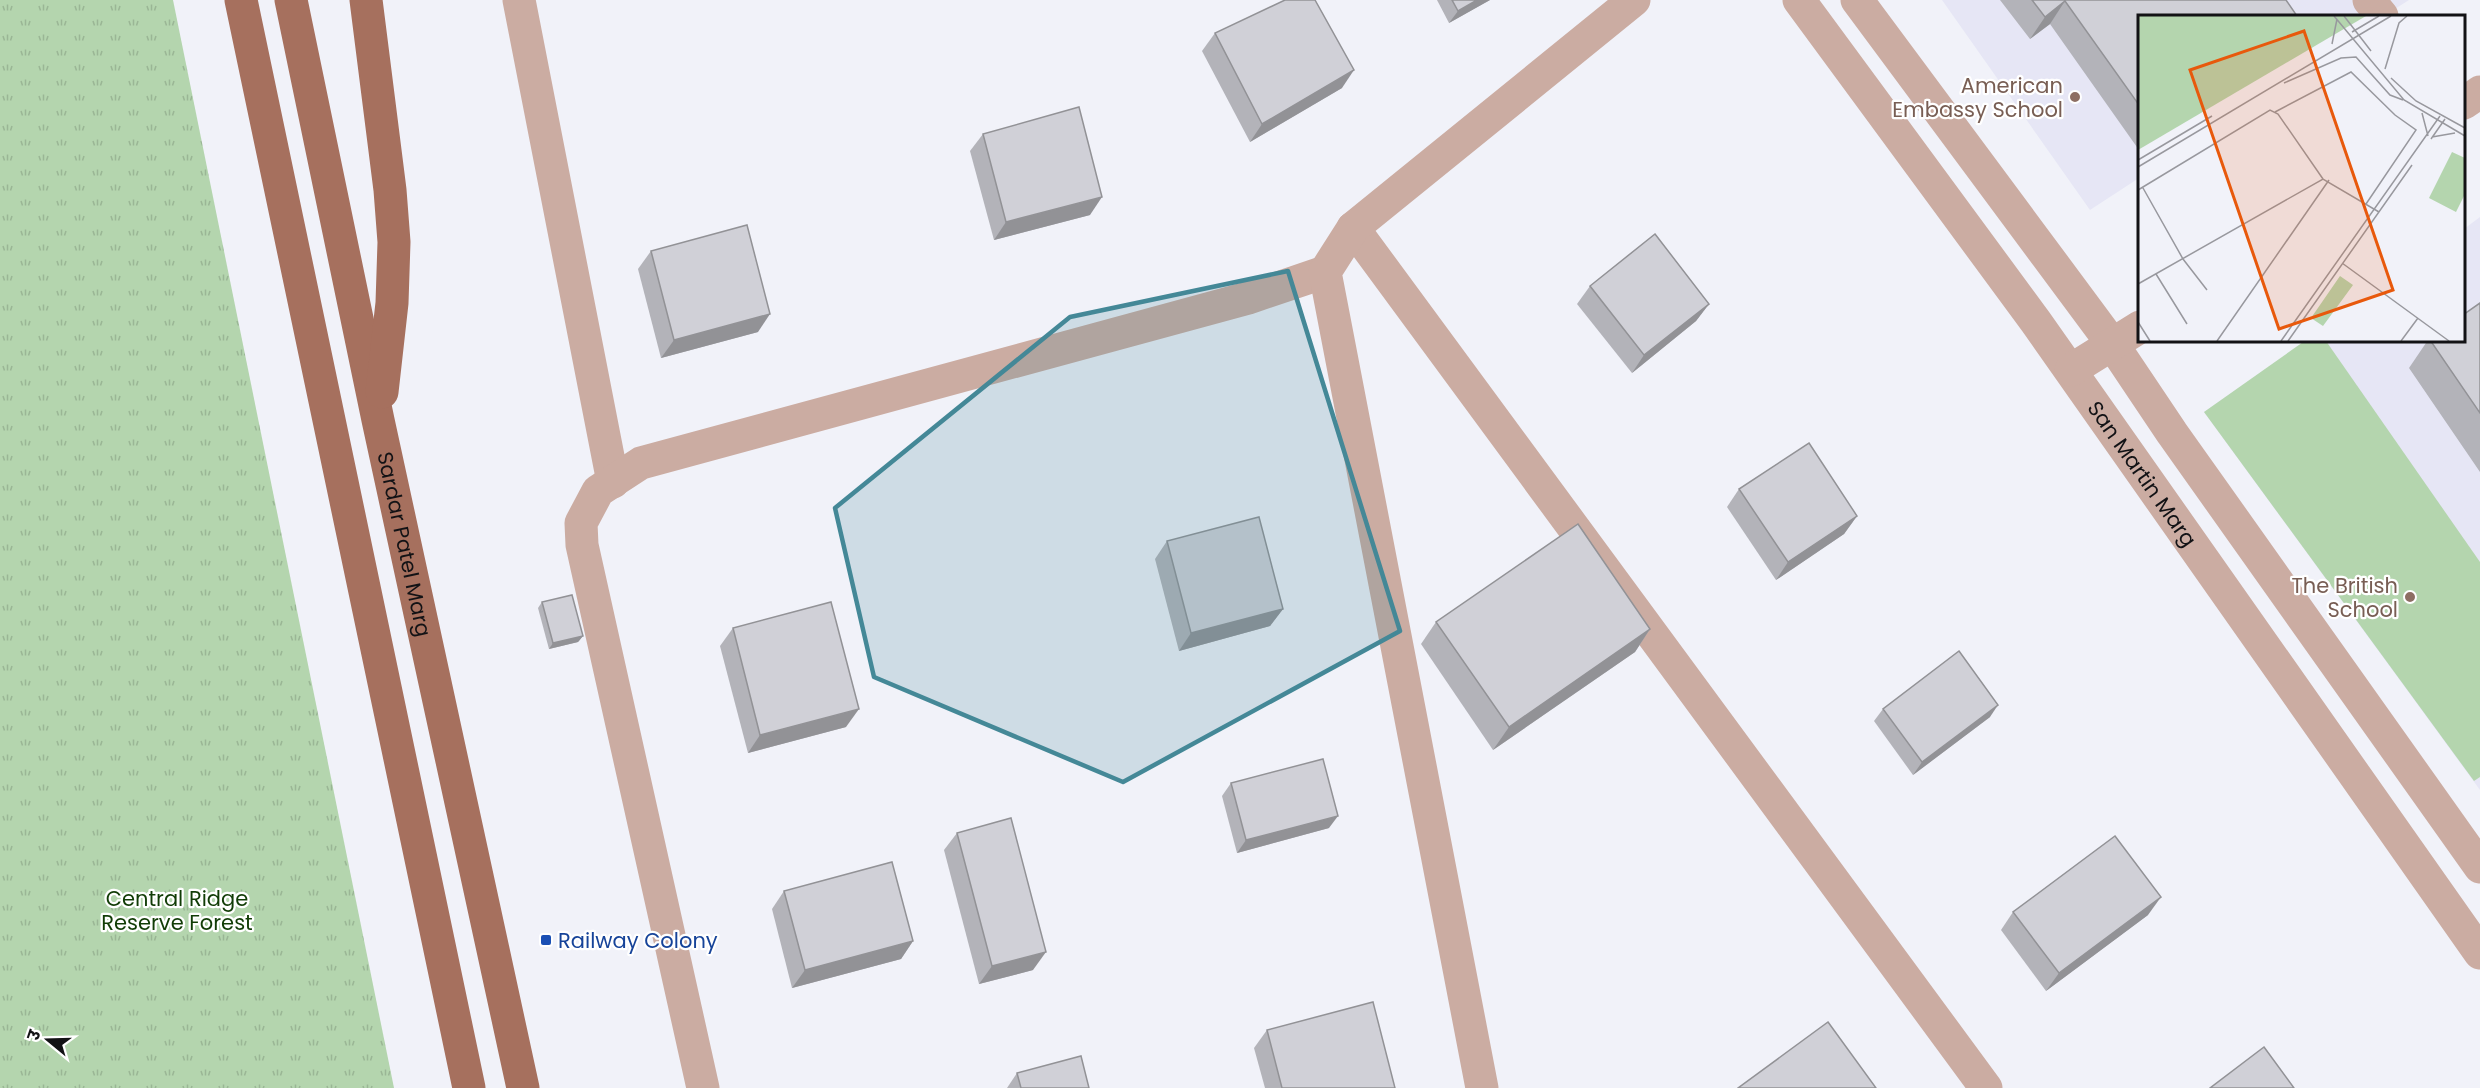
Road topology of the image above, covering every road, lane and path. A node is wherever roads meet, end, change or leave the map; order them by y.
1 (241, 0) edge
2 (291, 0) edge
3 (366, 0) edge
4 (519, 0) edge
5 (1634, 0) edge
6 (1799, 0) edge
7 (1857, 0) edge
8 (2369, 0) edge
9 (2381, 15) edge
10 (2480, 92) edge
11 (2465, 103) edge
12 (1353, 228) junction
13 (1325, 272) junction
14 (2138, 328) edge
15 (2113, 345) junction
16 (2071, 370) junction
17 (378, 420) junction
18 (613, 482) junction
19 (2480, 867) edge
20 (2480, 953) edge
21 (470, 1088) edge
22 (523, 1088) edge
23 (703, 1088) edge
24 (1482, 1088) edge
25 (1986, 1088) edge

1 - 21 main road
2 - 17 main road, Sardar Patel Marg
3 - 17 main road
4 - 18 street
5 - 12 street
6 - 16 street, San Martin Marg
7 - 15 street
8 - 9 street
10 - 11 street
12 - 13 street
12 - 25 street
13 - 18 street
13 - 24 street
14 - 15 street
15 - 16 street
15 - 19 street
16 - 20 street, San Martin Marg
17 - 22 main road, Sardar Patel Marg
18 - 23 street

